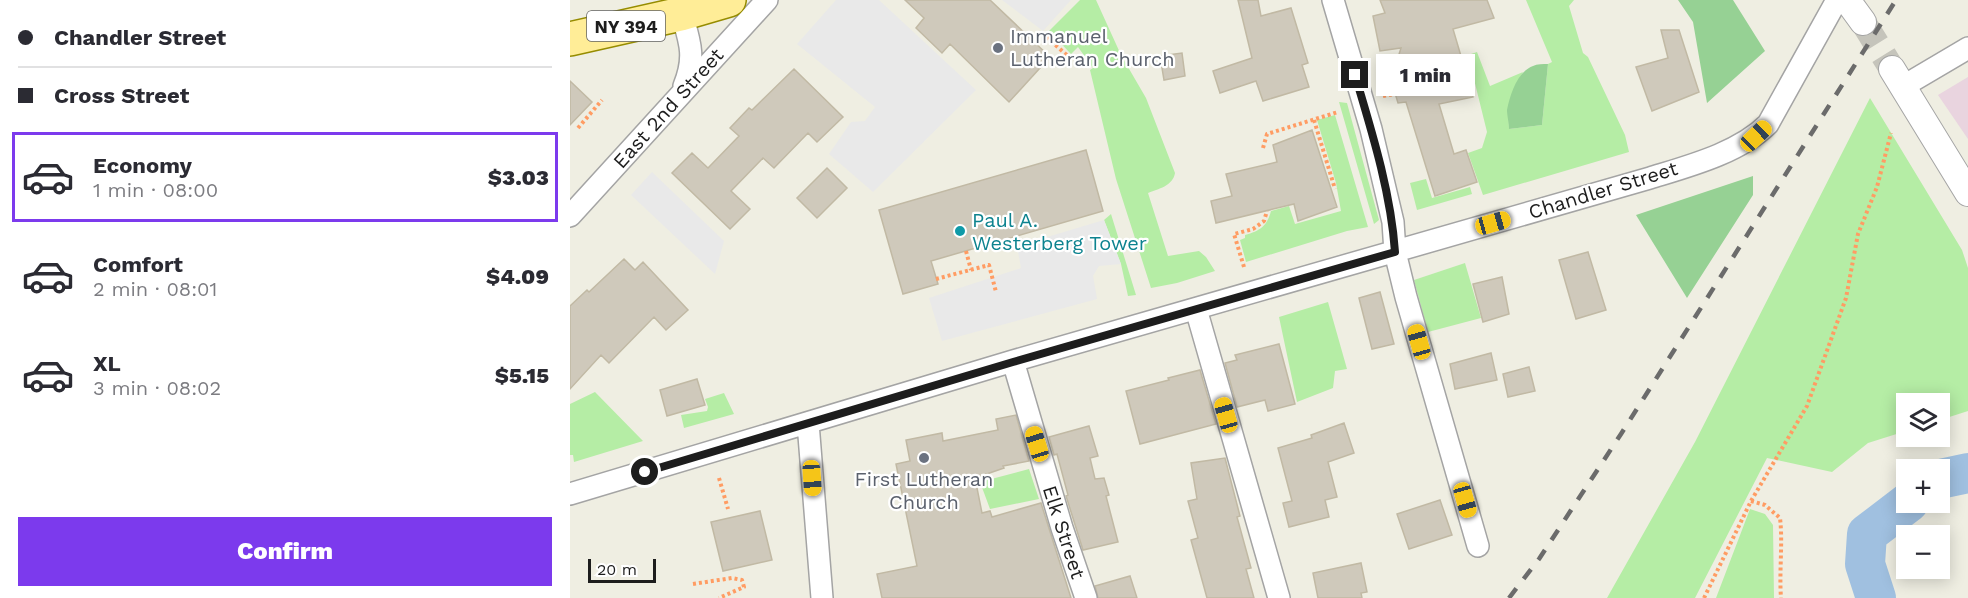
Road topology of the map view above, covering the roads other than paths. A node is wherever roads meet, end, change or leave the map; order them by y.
1 (729, 0) edge
2 (767, 0) edge
3 (1333, 0) edge
4 (1837, 0) edge
5 (1847, 0) edge
6 (680, 7) edge
7 (1863, 22) tunnel mouth
8 (570, 39) edge
9 (1968, 48) edge
10 (1897, 78) joint
11 (680, 95) junction
12 (1968, 193) edge
13 (570, 216) edge
14 (1395, 252) junction
15 (1196, 309) junction
16 (1013, 362) junction
17 (808, 423) junction
18 (570, 494) edge
19 (1478, 546) dead end
20 (822, 598) edge
21 (1086, 598) edge
22 (1279, 598) edge

1 - 6 main road, NY 394
2 - 11 street, East 2nd Street
3 - 14 street
4 - 14 street, Chandler Street
5 - 7 street
6 - 8 main road, NY 394
6 - 11 street
9 - 10 street
10 - 12 street
11 - 13 street, East 2nd Street
14 - 15 street, Chandler Street
14 - 19 street
15 - 16 street, Chandler Street
15 - 22 street
16 - 17 street, Chandler Street
16 - 21 street, Elk Street
17 - 18 street, Chandler Street
17 - 20 street

